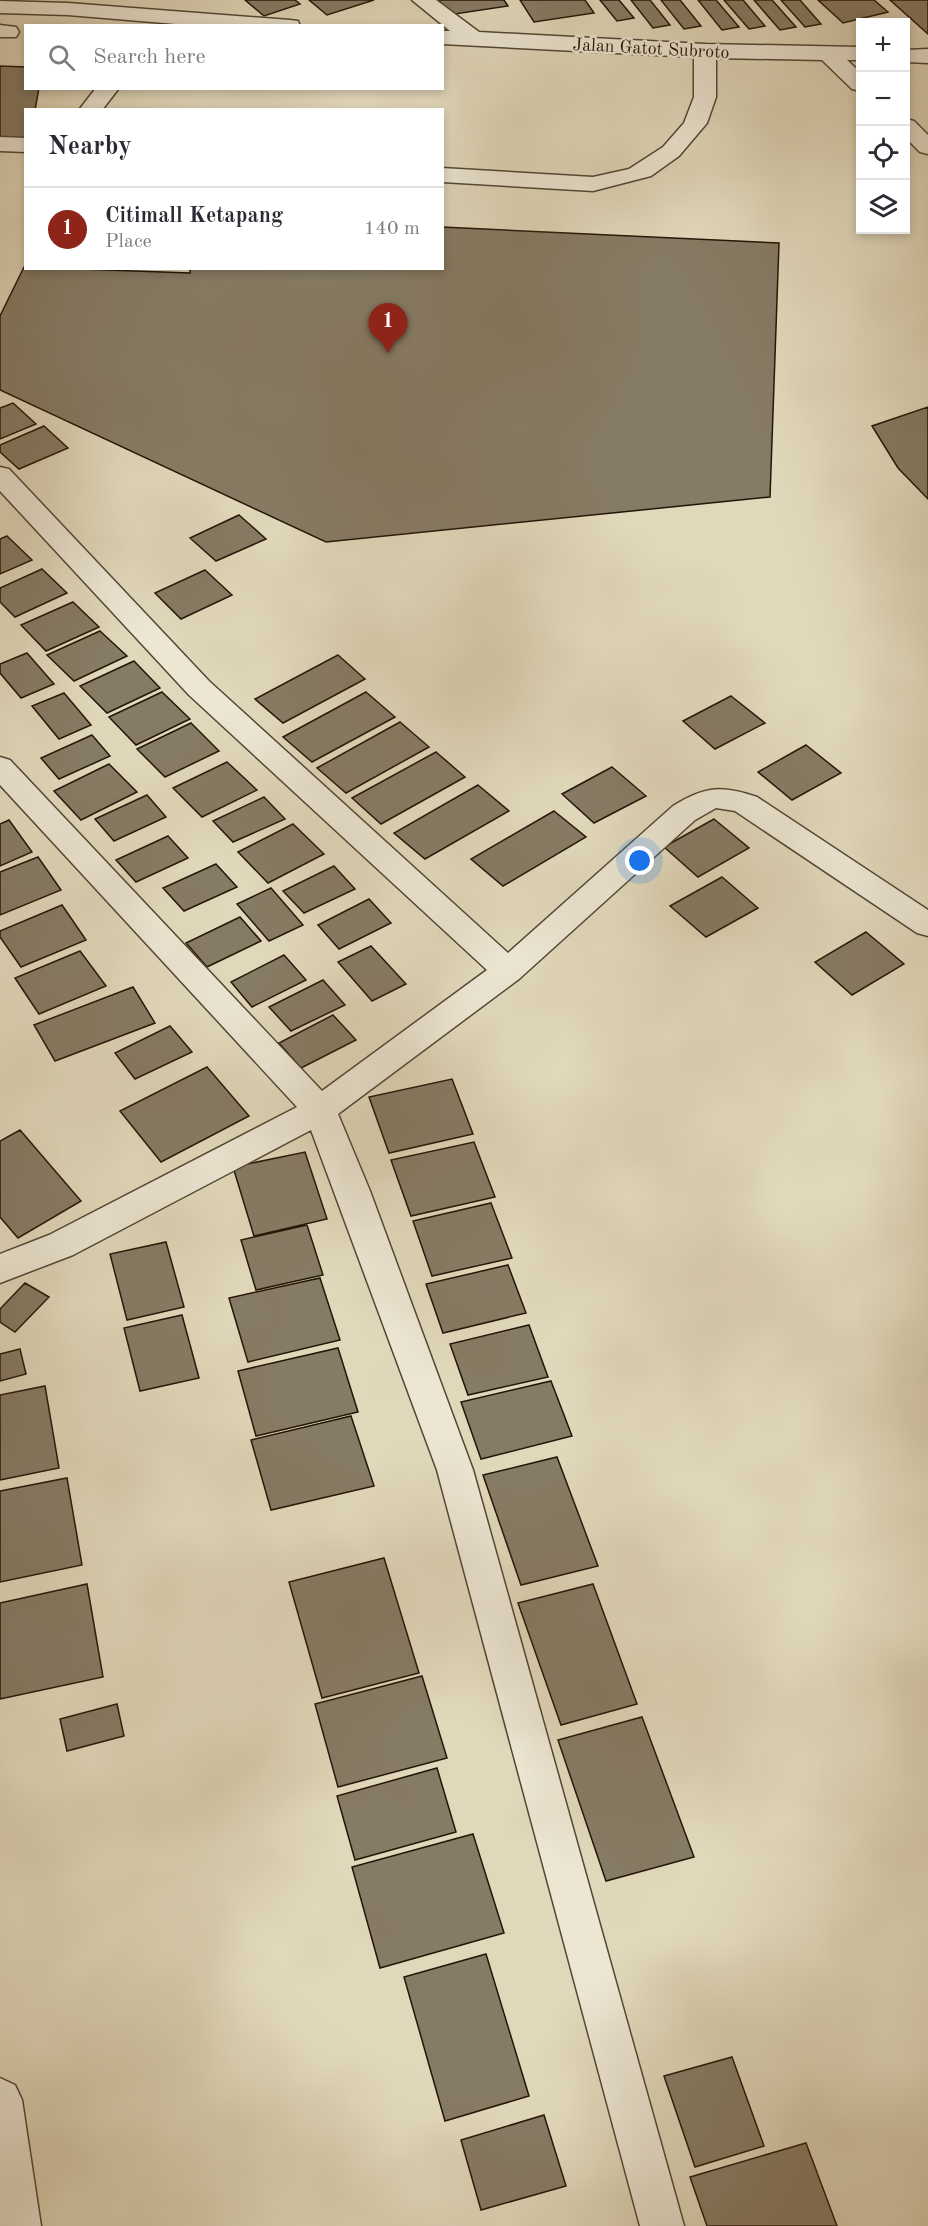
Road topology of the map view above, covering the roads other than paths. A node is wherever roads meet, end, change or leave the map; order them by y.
1 (423, 0) edge
2 (66, 4) edge
3 (0, 7) edge
4 (172, 21) edge
5 (243, 24) edge
6 (444, 37) edge
7 (474, 39) junction
8 (705, 51) junction
9 (828, 54) junction
10 (856, 54) edge
11 (910, 56) edge
12 (928, 56) edge
13 (856, 79) edge
14 (106, 90) edge
15 (92, 108) edge
16 (910, 130) edge
17 (928, 147) edge
18 (444, 175) edge
19 (0, 475) edge
20 (0, 767) edge
21 (928, 925) edge
22 (508, 971) junction
23 (320, 1110) junction
24 (0, 1269) edge
25 (0, 2100) edge
26 (19, 2226) edge
27 (662, 2226) edge

1 - 7 street
2 - 3 street
2 - 4 street
4 - 5 street
6 - 7 street, Jalan Gatot Subroto
7 - 8 street, Jalan Gatot Subroto
8 - 9 street, Jalan Gatot Subroto
8 - 18 street
9 - 10 street, Jalan Gatot Subroto
9 - 13 street
11 - 12 street
14 - 15 street
16 - 17 street
19 - 22 street
20 - 23 street
21 - 22 street
22 - 23 street
23 - 24 street
23 - 27 street
25 - 26 street

